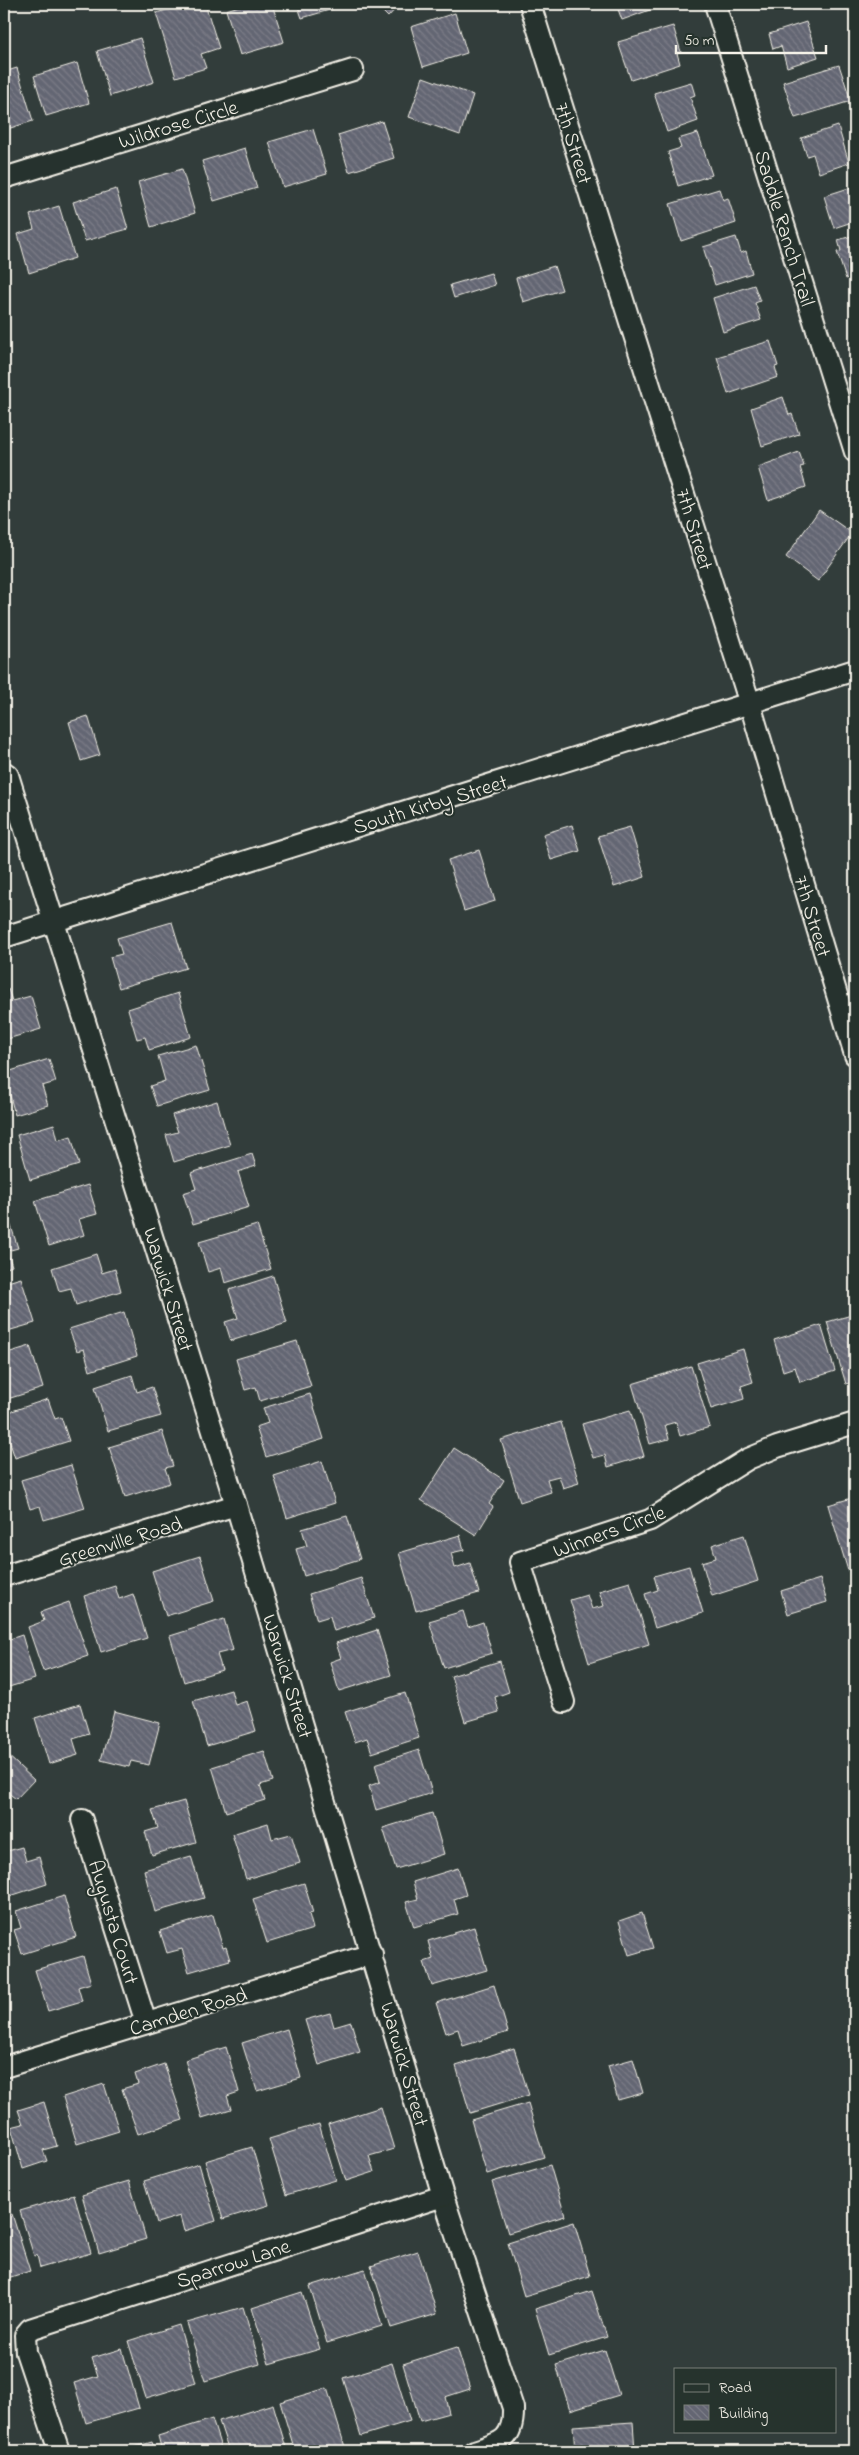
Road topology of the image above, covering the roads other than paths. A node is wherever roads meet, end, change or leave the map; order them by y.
1 (530, 4) edge
2 (715, 4) edge
3 (353, 70) dead end
4 (4, 178) edge
5 (855, 452) edge
6 (855, 670) edge
7 (750, 704) junction
8 (4, 772) edge
9 (54, 921) junction
10 (4, 937) edge
11 (855, 1056) edge
12 (855, 1423) edge
13 (236, 1505) junction
14 (5, 1571) edge
15 (564, 1702) dead end
16 (82, 1820) dead end
17 (372, 1954) junction
18 (146, 2024) junction
19 (4, 2067) edge
20 (443, 2196) junction
21 (59, 2451) edge
22 (474, 2451) edge

1 - 7 street, 7th Street
2 - 5 street, Saddle Ranch Trail
3 - 4 street, Wildrose Circle
6 - 7 street, South Kirby Street
7 - 9 street, South Kirby Street
7 - 11 street, 7th Street
8 - 9 street, Warwick Street
9 - 10 street, South Kirby Street
9 - 13 street, Warwick Street
12 - 15 street, Winners Circle
13 - 14 street, Greenville Road
13 - 17 street, Warwick Street
16 - 18 street, Augusta Court
17 - 18 street, Camden Road
17 - 20 street, Warwick Street
18 - 19 street, Camden Road
20 - 21 street, Sparrow Lane
20 - 22 street, Warwick Street

